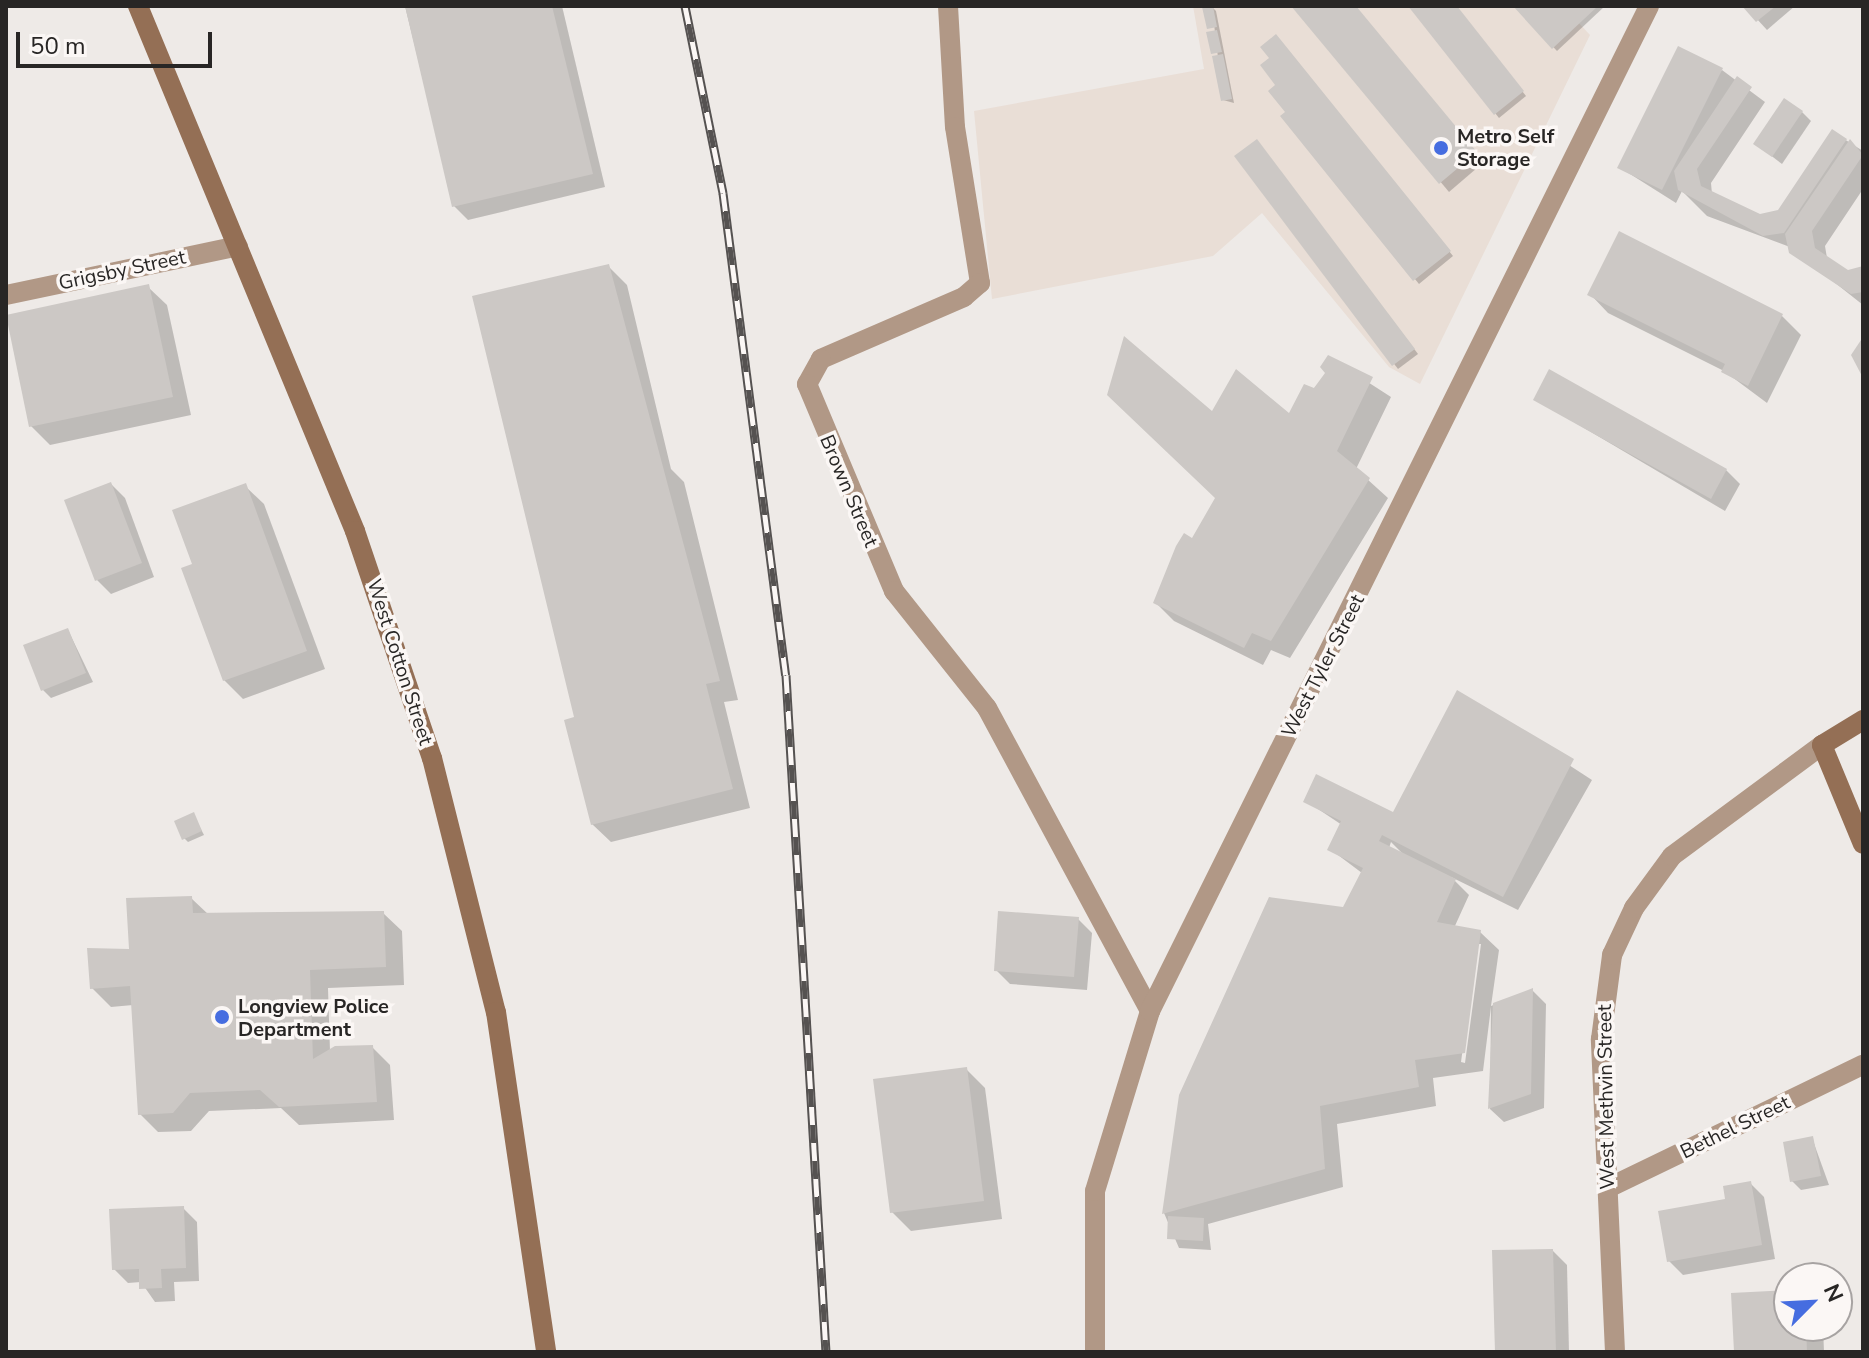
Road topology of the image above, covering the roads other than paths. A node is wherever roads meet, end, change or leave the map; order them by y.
1 (138, 6) edge
2 (948, 6) edge
3 (1649, 6) edge
4 (238, 246) junction
5 (6, 295) edge
6 (1863, 720) edge
7 (1822, 745) junction
8 (1863, 844) edge
9 (1150, 1011) junction
10 (1863, 1065) edge
11 (1608, 1188) junction
12 (546, 1352) edge
13 (1095, 1352) edge
14 (1615, 1352) edge

1 - 4 main road, West Cotton Street
2 - 9 street, Brown Street
3 - 9 street, West Tyler Street
4 - 5 street, Grigsby Street
4 - 12 main road, West Cotton Street
6 - 7 main road, West Methvin Street
7 - 8 main road
7 - 11 street, West Methvin Street
9 - 13 street, West Tyler Street
10 - 11 street, Bethel Street
11 - 14 street, West Methvin Street

